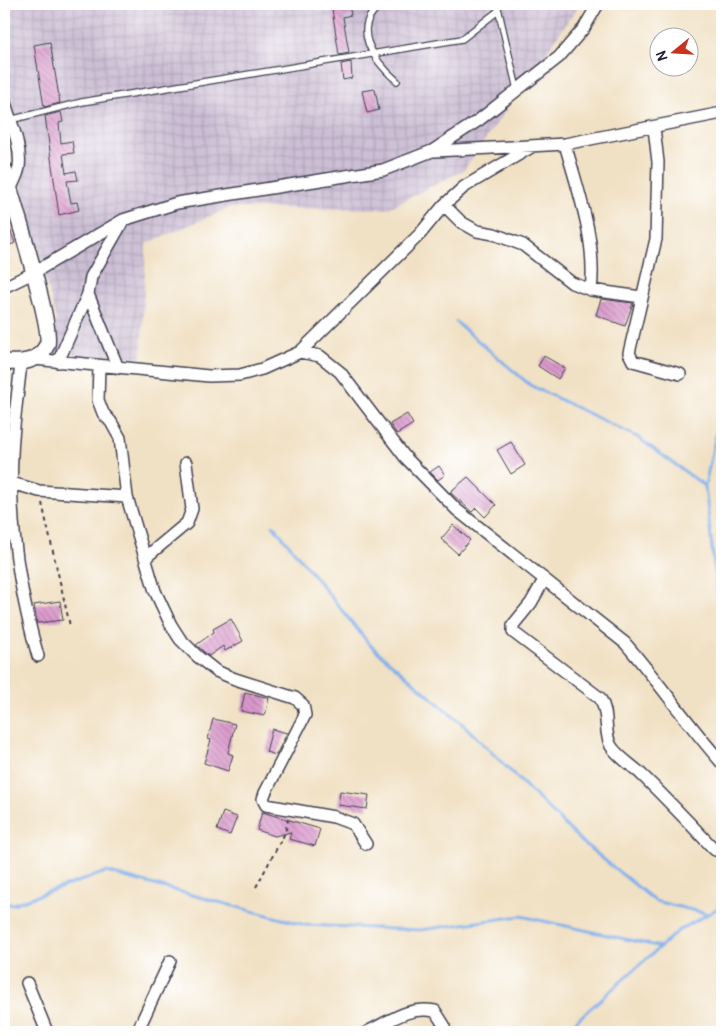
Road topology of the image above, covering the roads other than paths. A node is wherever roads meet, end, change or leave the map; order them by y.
1 (382, 4) edge
2 (497, 4) edge
3 (598, 4) edge
4 (498, 11) junction
5 (373, 54) junction
6 (397, 81) dead end
7 (518, 90) junction
8 (4, 100) edge
9 (722, 114) edge
10 (10, 120) junction
11 (654, 128) junction
12 (566, 144) junction
13 (533, 146) junction
14 (432, 151) junction
15 (4, 169) edge
16 (10, 190) junction
17 (444, 205) junction
18 (124, 220) junction
19 (33, 273) junction
20 (4, 287) edge
21 (591, 290) junction
22 (88, 294) junction
23 (641, 297) junction
24 (300, 352) junction
25 (28, 361) junction
26 (4, 362) edge
27 (58, 362) junction
28 (99, 367) junction
29 (118, 368) junction
30 (680, 374) dead end
31 (186, 463) dead end
32 (12, 483) junction
33 (127, 497) junction
34 (145, 558) junction
35 (544, 580) junction
36 (38, 656) dead end
37 (722, 764) edge
38 (366, 844) dead end
39 (715, 850) dead end
40 (170, 961) dead end
41 (27, 982) dead end
42 (47, 1032) edge
43 (137, 1032) edge
44 (367, 1032) edge
45 (443, 1032) edge

1 - 5 lane
2 - 4 lane
3 - 7 street
4 - 5 lane
4 - 7 lane
5 - 6 lane
5 - 10 lane
7 - 14 street
8 - 10 street
9 - 11 street
10 - 16 street
11 - 12 street
11 - 23 street
12 - 13 street
12 - 21 street
13 - 14 street
13 - 17 street
14 - 18 street
15 - 16 street
16 - 19 street
17 - 21 street
17 - 24 street
18 - 19 street
18 - 22 street
19 - 20 street
19 - 25 street
21 - 23 street
22 - 27 street
22 - 29 street
23 - 30 street
24 - 29 street
24 - 35 street
25 - 26 street
25 - 27 street
25 - 32 street
27 - 28 street
28 - 29 street
28 - 33 street
31 - 34 street
32 - 33 street
32 - 36 street
33 - 34 street
34 - 38 street
35 - 37 street
35 - 39 street
40 - 43 street
41 - 42 street
44 - 45 street

